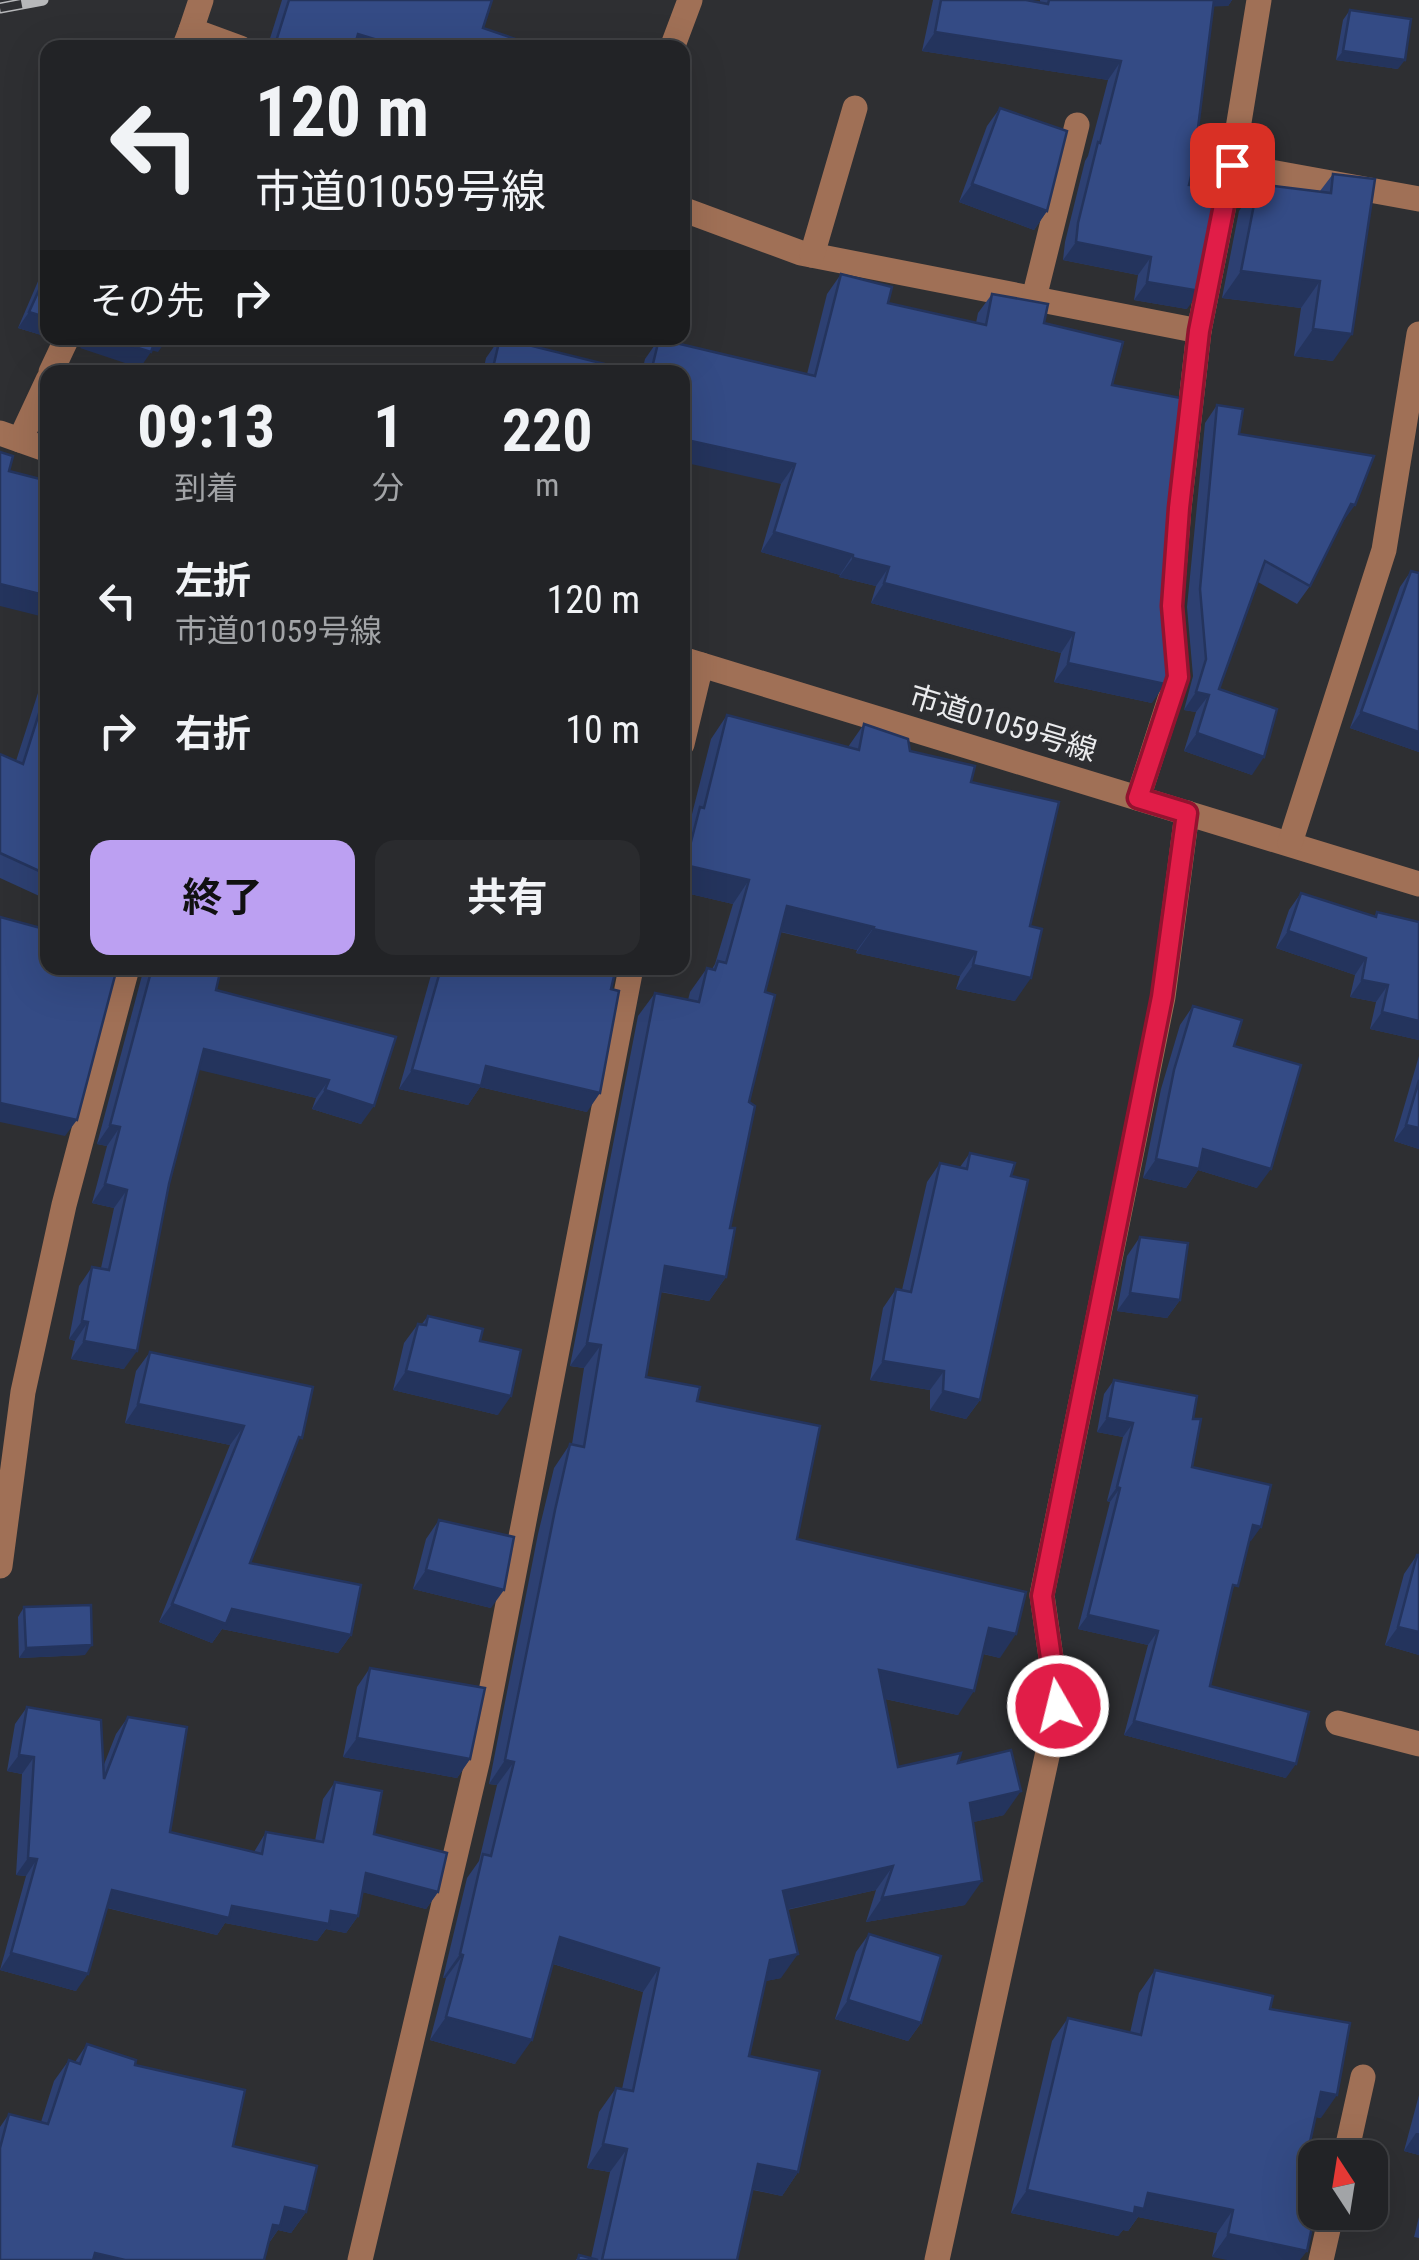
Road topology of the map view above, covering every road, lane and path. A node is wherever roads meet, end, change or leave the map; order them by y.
1 (201, 0) edge
2 (690, 0) edge
3 (1259, 0) edge
4 (187, 39) edge
5 (675, 40) edge
6 (855, 108) dead end
7 (1077, 125) dead end
8 (1232, 165) junction
9 (1419, 198) edge
10 (690, 212) edge
11 (812, 255) junction
12 (1034, 298) junction
13 (1199, 331) junction
14 (1419, 334) edge
15 (40, 392) edge
16 (10, 437) edge
17 (40, 447) edge
18 (692, 662) edge
19 (1138, 798) junction
20 (1187, 813) junction
21 (1290, 843) junction
22 (1419, 884) edge
23 (125, 975) edge
24 (630, 975) edge
25 (0, 1566) edge
26 (1338, 1723) dead end
27 (1419, 1744) edge
28 (1363, 2078) dead end
29 (1348, 2140) edge
30 (1328, 2230) edge
31 (360, 2260) edge
32 (937, 2260) edge
33 (1321, 2260) edge

1 - 4 street
2 - 5 street
3 - 8 street
6 - 11 street
7 - 12 street
8 - 9 street
8 - 13 street
10 - 11 street
11 - 12 street
12 - 13 street
13 - 19 street
14 - 21 street
15 - 16 street
16 - 17 street
18 - 19 street, 市道01059号線
19 - 20 street, 市道01059号線
20 - 21 street, 市道01059号線
20 - 32 street
21 - 22 street, 市道01059号線
23 - 25 street
24 - 31 street
26 - 27 street
28 - 29 street
30 - 33 street

